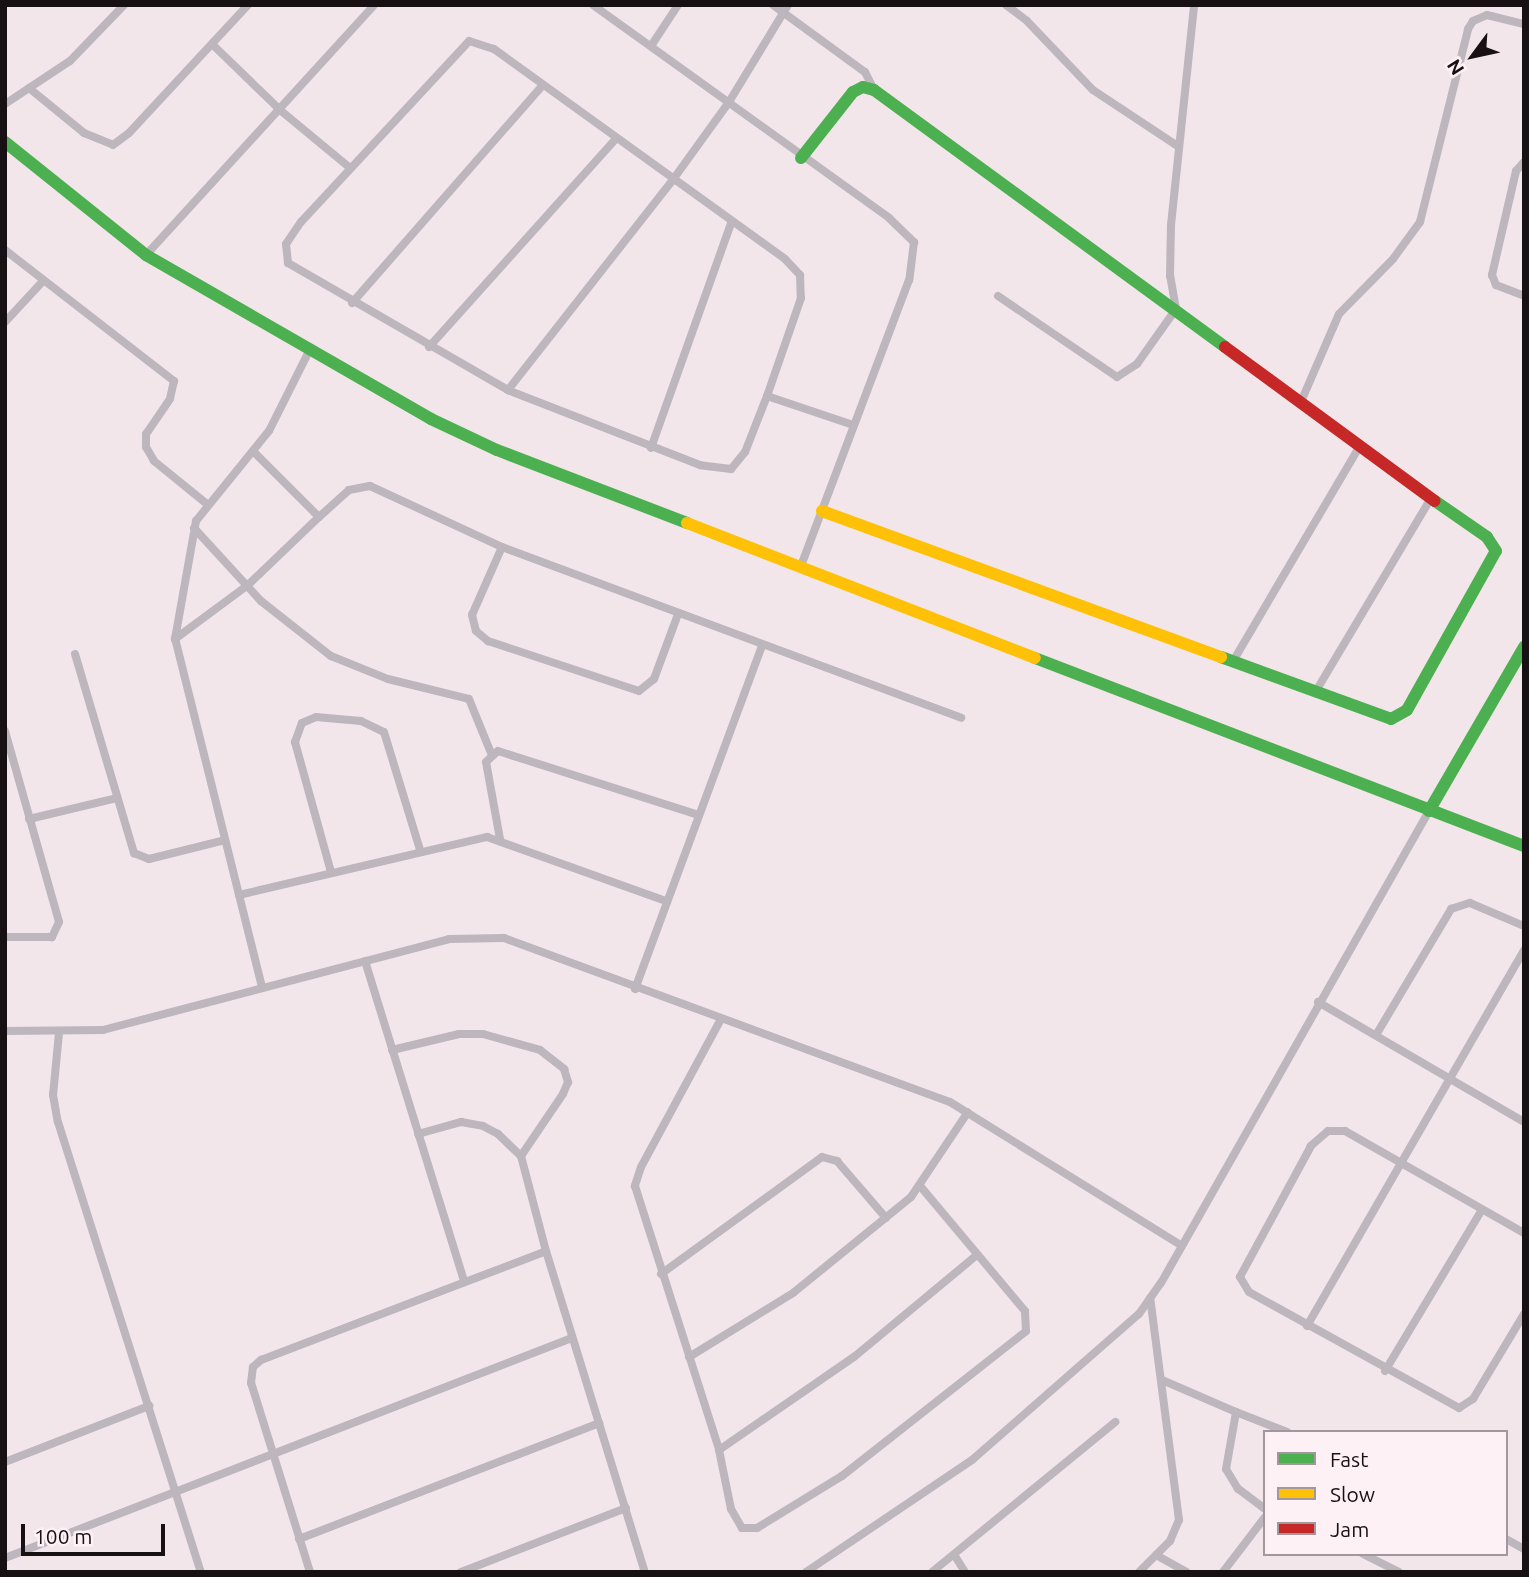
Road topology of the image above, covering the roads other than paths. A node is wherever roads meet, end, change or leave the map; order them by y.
1 (124, 5) edge
2 (248, 5) edge
3 (374, 5) edge
4 (593, 5) edge
5 (678, 5) edge
6 (773, 5) edge
7 (1006, 5) edge
8 (1194, 5) edge
9 (785, 9) edge
10 (1524, 24) edge
11 (213, 45) junction
12 (651, 46) junction
13 (542, 85) junction
14 (29, 88) junction
15 (874, 90) junction
16 (729, 102) junction
17 (5, 104) edge
18 (280, 110) junction
19 (615, 140) junction
20 (5, 142) edge
21 (1179, 148) junction
22 (801, 158) junction
23 (1524, 162) edge
24 (350, 168) junction
25 (672, 181) junction
26 (731, 223) junction
27 (5, 250) edge
28 (146, 254) junction
29 (43, 281) junction
30 (998, 296) dead end
31 (1524, 296) edge
32 (352, 303) junction
33 (1176, 309) junction
34 (5, 323) edge
35 (429, 347) junction
36 (309, 351) junction
37 (508, 390) junction
38 (767, 396) junction
39 (1300, 404) junction
40 (853, 425) junction
41 (651, 448) junction
42 (1358, 449) junction
43 (254, 452) junction
44 (1431, 499) junction
45 (207, 504) junction
46 (822, 512) junction
47 (319, 517) junction
48 (194, 528) junction
49 (502, 547) junction
50 (801, 566) junction
51 (248, 585) junction
52 (678, 614) junction
53 (175, 639) junction
54 (762, 645) junction
55 (1524, 647) edge
56 (75, 654) dead end
57 (1232, 663) junction
58 (1316, 691) junction
59 (961, 718) dead end
60 (5, 731) edge
61 (491, 753) junction
62 (117, 798) junction
63 (1429, 811) junction
64 (699, 815) junction
65 (29, 819) junction
66 (500, 839) junction
67 (225, 840) junction
68 (1524, 846) edge
69 (420, 850) junction
70 (331, 872) junction
71 (239, 895) junction
72 (666, 901) junction
73 (1524, 926) edge
74 (5, 937) edge
75 (1524, 950) edge
76 (365, 961) junction
77 (262, 987) junction
78 (635, 989) junction
79 (1318, 1002) junction
80 (721, 1019) junction
81 (5, 1031) edge
82 (59, 1033) junction
83 (1376, 1035) junction
84 (392, 1050) junction
85 (1452, 1080) junction
86 (968, 1112) junction
87 (1524, 1122) edge
88 (418, 1134) junction
89 (522, 1156) junction
90 (1402, 1163) junction
91 (921, 1186) junction
92 (1481, 1210) junction
93 (886, 1218) junction
94 (1524, 1233) edge
95 (1181, 1245) junction
96 (546, 1251) junction
97 (977, 1255) junction
98 (661, 1274) junction
99 (464, 1280) junction
100 (1150, 1298) junction
101 (1524, 1314) edge
102 (1307, 1326) junction
103 (572, 1338) junction
104 (689, 1357) junction
105 (1385, 1371) junction
106 (1162, 1380) junction
107 (149, 1406) junction
108 (1236, 1412) junction
109 (1115, 1422) dead end
110 (599, 1423) junction
111 (1282, 1430) edge
112 (719, 1450) junction
113 (275, 1453) junction
114 (5, 1462) edge
115 (177, 1491) junction
116 (626, 1508) junction
117 (1263, 1508) edge
118 (1263, 1520) edge
119 (299, 1539) junction
120 (1508, 1540) edge
121 (1524, 1549) edge
122 (1156, 1555) junction
123 (955, 1556) junction
124 (1367, 1556) edge
125 (5, 1558) edge
126 (201, 1572) edge
127 (310, 1572) edge
128 (461, 1572) edge
129 (645, 1572) edge
130 (806, 1572) edge
131 (932, 1572) edge
132 (965, 1572) edge
133 (1139, 1572) edge
134 (1187, 1572) edge
135 (1223, 1572) edge
136 (1399, 1572) edge

1 - 14 street
2 - 11 street
3 - 18 street
4 - 12 street
5 - 12 street
6 - 9 street
7 - 21 street
8 - 21 street
9 - 15 street
9 - 16 street
10 - 39 street
11 - 14 street
11 - 18 street
12 - 16 street
13 - 19 street
13 - 24 street
13 - 32 street
14 - 17 street
15 - 22 street
15 - 33 street
16 - 22 street
16 - 25 street
18 - 24 street
18 - 28 street
19 - 25 street
19 - 35 street
20 - 28 street
21 - 33 street
22 - 40 street
23 - 31 street
24 - 32 street
25 - 26 street
25 - 37 street
26 - 38 street
26 - 41 street
27 - 29 street
28 - 36 street
29 - 34 street
29 - 45 street
30 - 33 street
32 - 35 street
33 - 39 street
35 - 37 street
36 - 43 street
36 - 50 street
37 - 41 street
38 - 40 street
38 - 41 street
39 - 42 street
40 - 46 street
42 - 44 street
42 - 57 street
43 - 45 street
43 - 47 street
44 - 58 street
44 - 58 street
45 - 48 street
46 - 50 street
46 - 57 street
47 - 49 street
47 - 51 street
48 - 51 street
48 - 53 street
49 - 52 street
49 - 52 street
50 - 63 street
51 - 53 street
51 - 61 street
52 - 54 street
53 - 67 street
54 - 59 street
54 - 64 street
55 - 63 street
56 - 62 street
57 - 58 street
60 - 65 street
61 - 64 street
61 - 66 street
62 - 65 street
62 - 67 street
63 - 68 street
63 - 79 street
64 - 72 street
65 - 74 street
66 - 69 street
66 - 72 street
67 - 71 street
69 - 70 street
69 - 70 street
70 - 71 street
71 - 77 street
72 - 78 street
73 - 83 street
75 - 85 street
76 - 77 street
76 - 78 street
76 - 84 street
77 - 82 street
78 - 80 street
79 - 83 street
79 - 95 street
80 - 86 street
80 - 98 street
81 - 82 street
82 - 107 street
83 - 85 street
84 - 88 street
84 - 89 street
85 - 87 street
85 - 90 street
86 - 91 street
86 - 95 street
88 - 89 street
88 - 99 street
89 - 96 street
90 - 92 street
90 - 102 street
90 - 102 street
91 - 93 street
91 - 97 street
92 - 94 street
92 - 105 street
93 - 98 street
93 - 104 street
95 - 100 street
96 - 99 street
96 - 103 street
97 - 112 street
97 - 112 street
98 - 104 street
99 - 113 street
100 - 106 street
100 - 130 street
101 - 105 street
102 - 105 street
103 - 110 street
103 - 113 street
104 - 112 street
106 - 108 street
106 - 122 street
107 - 114 street
107 - 115 street
108 - 111 street
108 - 117 street
109 - 123 street
110 - 116 street
110 - 119 street
113 - 115 street
113 - 119 street
115 - 125 street
115 - 126 street
116 - 128 street
116 - 129 street
118 - 135 street
119 - 127 street
120 - 121 street
122 - 133 street
122 - 134 street
123 - 131 street
123 - 132 street
124 - 136 street

